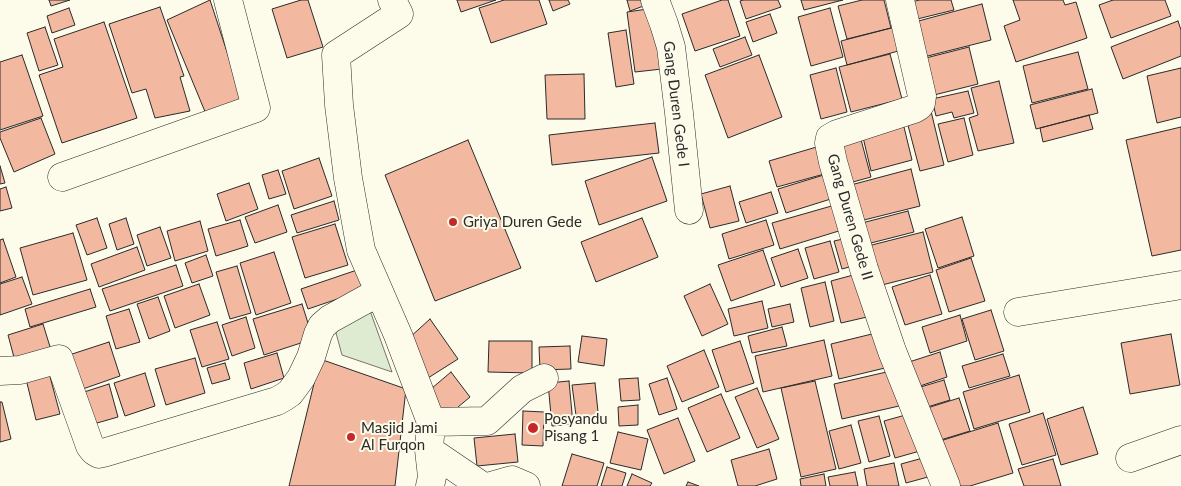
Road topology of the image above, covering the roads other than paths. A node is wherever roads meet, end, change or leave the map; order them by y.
1 (228, 0) edge
2 (392, 0) edge
3 (655, 0) edge
4 (900, 0) edge
5 (62, 177) dead end
6 (689, 210) dead end
7 (1181, 284) edge
8 (379, 292) junction
9 (1018, 312) dead end
10 (0, 371) edge
11 (544, 378) dead end
12 (431, 422) junction
13 (1181, 440) edge
14 (429, 450) junction
15 (1130, 458) dead end
16 (430, 486) edge
17 (482, 486) edge
18 (491, 486) edge
19 (526, 486) edge
20 (946, 486) edge

1 - 5 street
2 - 8 street
3 - 6 street, Gang Duren Gede I
4 - 20 street, Gang Duren Gede II
7 - 9 street
8 - 10 street
8 - 12 street
11 - 12 street
12 - 14 street
13 - 15 street
14 - 16 street
14 - 17 street
18 - 19 street

